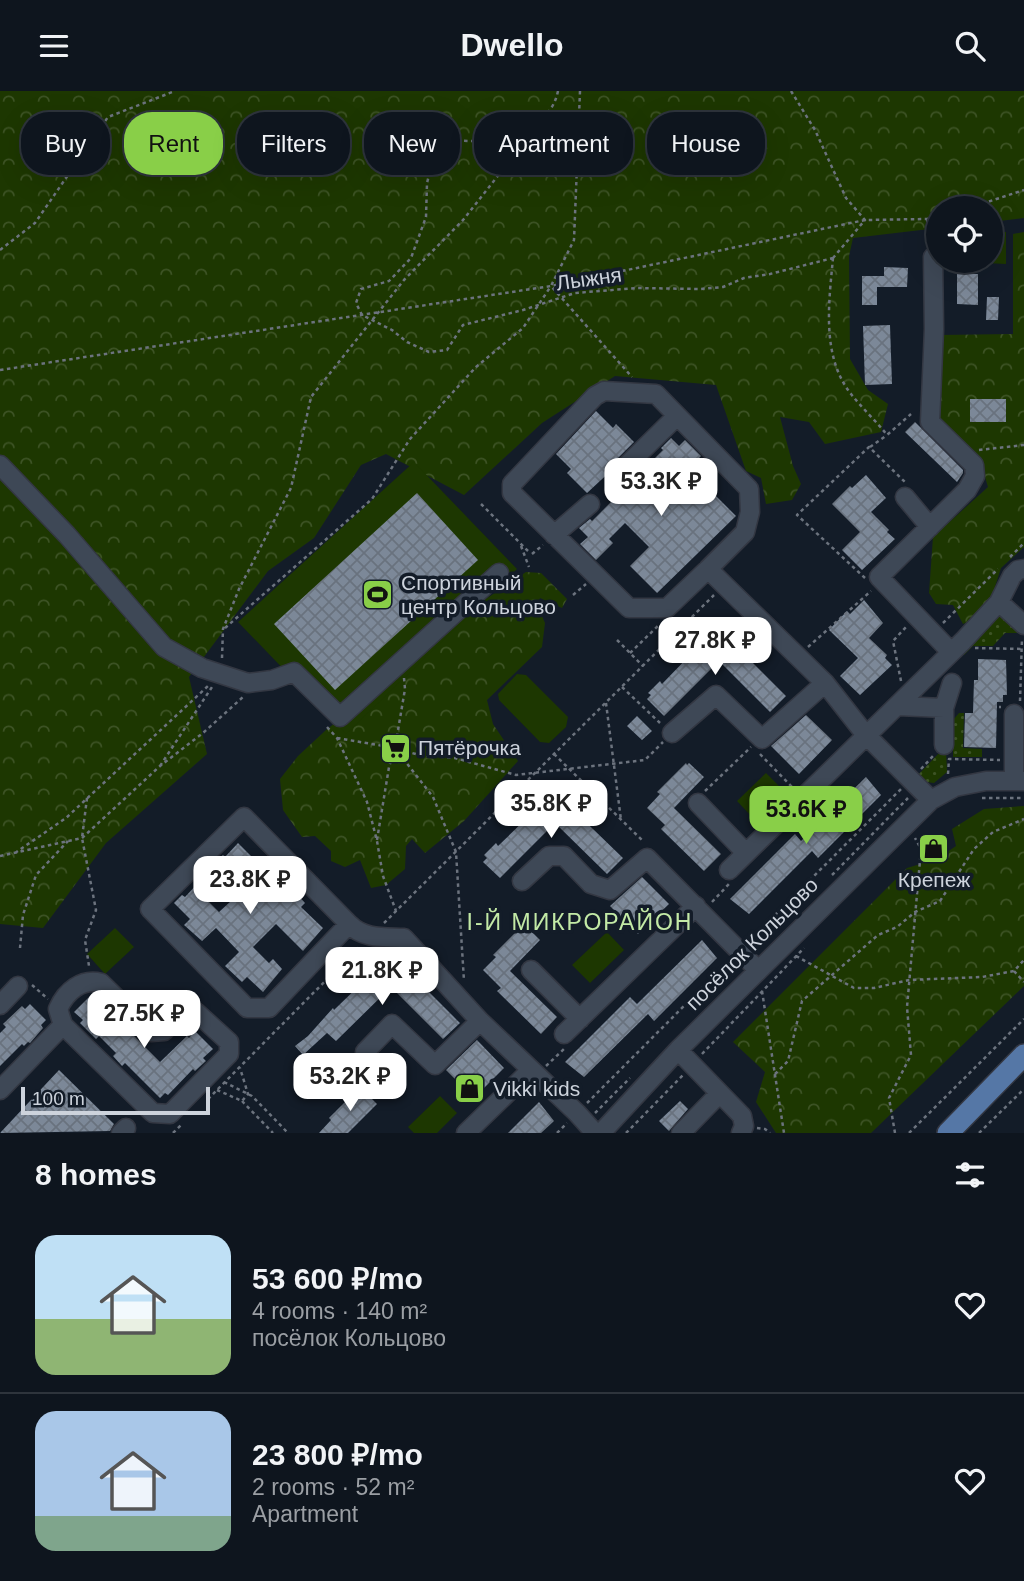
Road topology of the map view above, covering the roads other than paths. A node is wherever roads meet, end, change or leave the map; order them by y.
1 (933, 273) edge
2 (677, 416) junction
3 (0, 465) edge
4 (625, 467) dead end
5 (905, 497) road end
6 (590, 504) dead end
7 (930, 527) junction
8 (554, 535) junction
9 (1022, 567) edge
10 (708, 569) junction
11 (499, 573) dead end
12 (999, 602) junction
13 (1023, 625) edge
14 (951, 652) junction
15 (825, 683) junction
16 (952, 683) dead end
17 (901, 702) junction
18 (944, 708) junction
19 (1017, 709) road end
20 (672, 733) road end
21 (865, 734) junction
22 (944, 745) road end
23 (1019, 781) edge
24 (931, 800) junction
25 (698, 803) road end
26 (522, 881) dead end
27 (701, 908) junction
28 (349, 924) junction
29 (531, 970) dead end
30 (758, 970) junction
31 (18, 986) road end
32 (0, 1005) edge
33 (61, 1017) junction
34 (580, 1019) junction
35 (480, 1021) junction
36 (565, 1034) dead end
37 (678, 1050) junction
38 (365, 1052) dead end
39 (1024, 1055) edge
40 (531, 1070) junction
41 (0, 1090) edge
42 (719, 1094) junction
43 (466, 1133) edge
44 (596, 1133) edge
45 (601, 1133) edge
46 (681, 1133) edge
47 (741, 1133) edge
48 (948, 1133) edge

1 - 7 street
2 - 4 street
2 - 8 street
2 - 10 street
3 - 11 street
5 - 7 street
6 - 8 street
7 - 14 street
8 - 10 street
9 - 12 street
10 - 15 street
12 - 13 street
12 - 14 street
14 - 17 street
15 - 20 street
15 - 21 street
16 - 18 street
17 - 18 street
17 - 21 street
18 - 22 street
19 - 23 street
21 - 24 street
21 - 25 street
23 - 24 street, посёлок Кольцово
24 - 30 street, посёлок Кольцово
26 - 27 street
27 - 30 street
27 - 34 street
28 - 28 street
28 - 35 street
29 - 34 street
30 - 37 street, посёлок Кольцово
31 - 32 street
33 - 33 street
33 - 41 street
34 - 36 street
35 - 38 street
35 - 40 street
37 - 42 street
37 - 45 street, посёлок Кольцово
39 - 48 main road
40 - 43 street
40 - 44 street
42 - 46 street
42 - 47 street

